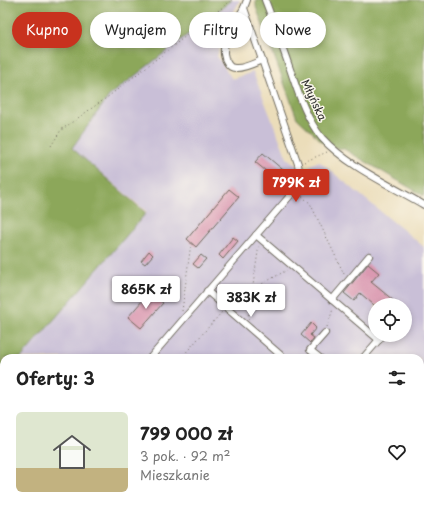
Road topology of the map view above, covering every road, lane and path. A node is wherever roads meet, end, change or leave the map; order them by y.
1 (232, 0) edge
2 (247, 0) edge
3 (265, 0) edge
4 (244, 8) junction
5 (262, 60) junction
6 (51, 146) dead end
7 (333, 148) junction
8 (298, 164) junction
9 (295, 191) junction
10 (424, 205) edge
11 (258, 237) junction
12 (191, 243) dead end
13 (369, 256) dead end
14 (293, 267) junction
15 (348, 282) junction
16 (253, 288) junction
17 (207, 291) junction
18 (334, 301) junction
19 (226, 308) junction
20 (181, 321) junction
21 (247, 326) junction
22 (368, 327) edge
23 (325, 333) joint
24 (377, 342) edge
25 (153, 354) edge
26 (185, 354) edge
27 (279, 354) edge
28 (315, 354) edge
29 (366, 354) edge

1 - 6 path
2 - 4 street
3 - 7 street, Młyńska
4 - 5 street
4 - 5 street
5 - 8 street
7 - 8 path
7 - 10 street, Młyńska
8 - 9 street
9 - 11 street
9 - 15 path
11 - 14 street
11 - 16 path
11 - 17 street
12 - 20 path
13 - 15 street
14 - 16 path
14 - 18 street
15 - 18 street
16 - 19 path
16 - 21 path
17 - 19 street
17 - 20 street
18 - 22 street
18 - 23 path
19 - 21 street
19 - 26 path
20 - 25 street
21 - 27 street
23 - 28 street
24 - 29 street

